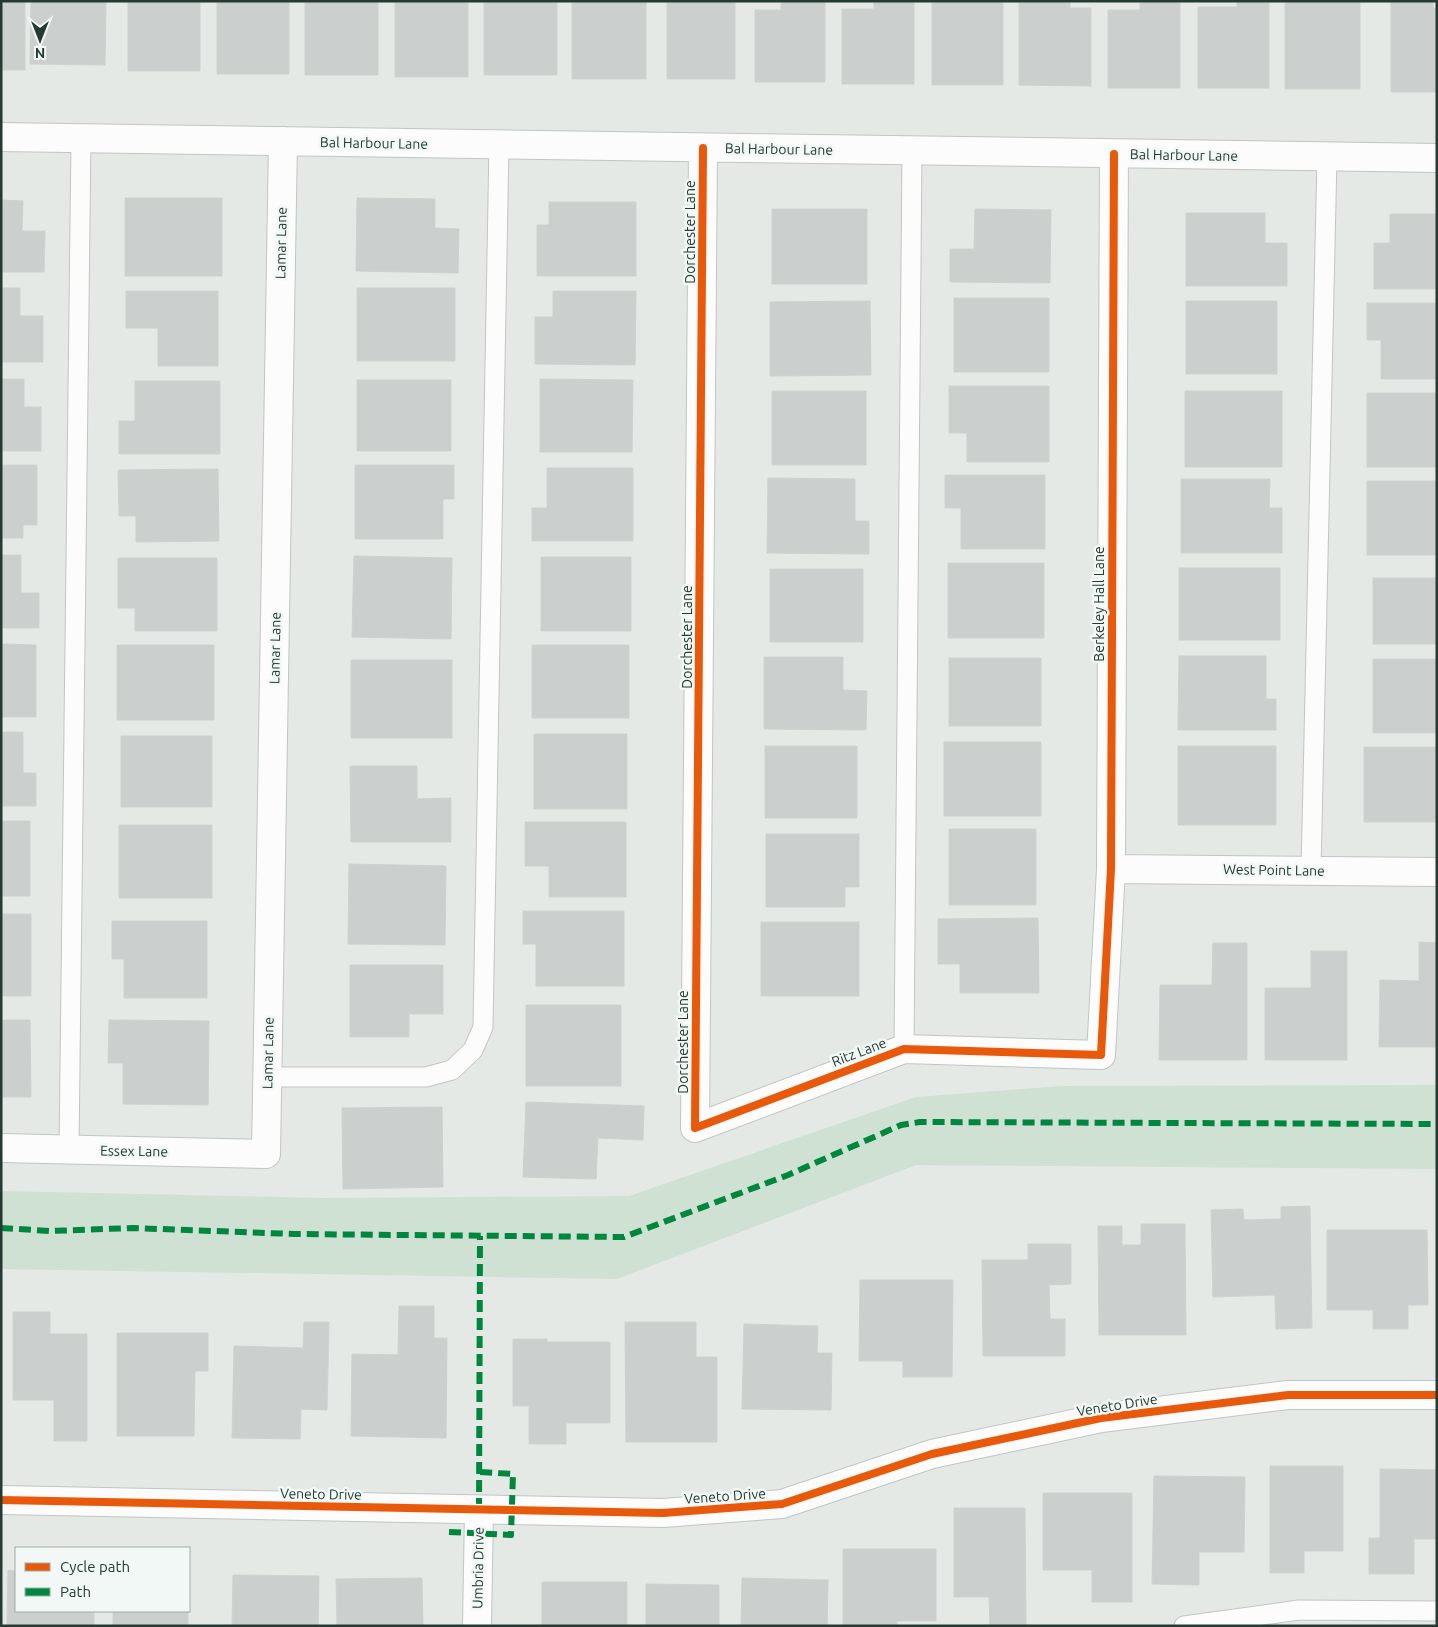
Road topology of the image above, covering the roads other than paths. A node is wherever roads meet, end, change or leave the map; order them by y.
1 (1, 137) edge
2 (81, 138) junction
3 (283, 142) junction
4 (499, 144) junction
5 (703, 148) junction
6 (912, 150) junction
7 (1114, 154) junction
8 (1327, 157) junction
9 (1437, 158) edge
10 (1110, 869) junction
11 (1311, 871) junction
12 (1437, 872) edge
13 (904, 1049) junction
14 (1101, 1055) joint
15 (268, 1078) junction
16 (695, 1128) joint
17 (1, 1148) edge
18 (69, 1150) junction
19 (266, 1154) joint
20 (1437, 1395) edge
21 (1, 1500) edge
22 (480, 1510) junction
23 (1437, 1611) edge
24 (477, 1626) edge
25 (1184, 1626) edge

1 - 2 street, Bal Harbour Lane
2 - 3 street, Bal Harbour Lane
2 - 18 lane
3 - 4 street, Bal Harbour Lane
3 - 15 street, Lamar Lane
4 - 5 street, Bal Harbour Lane
4 - 15 lane
5 - 6 street, Bal Harbour Lane
5 - 16 street, Dorchester Lane
6 - 7 street, Bal Harbour Lane
6 - 13 lane
7 - 8 street, Bal Harbour Lane
7 - 10 street, Berkeley Hall Lane
8 - 9 street, Bal Harbour Lane
8 - 11 lane
10 - 11 street, West Point Lane
10 - 14 street, Berkeley Hall Lane
11 - 12 street, West Point Lane
13 - 14 street, Ritz Lane
13 - 16 street, Ritz Lane
15 - 19 street, Lamar Lane
17 - 18 street, Essex Lane
18 - 19 street, Essex Lane
20 - 22 street, Veneto Drive
21 - 22 street, Veneto Drive
22 - 24 street, Umbria Drive
23 - 25 lane

